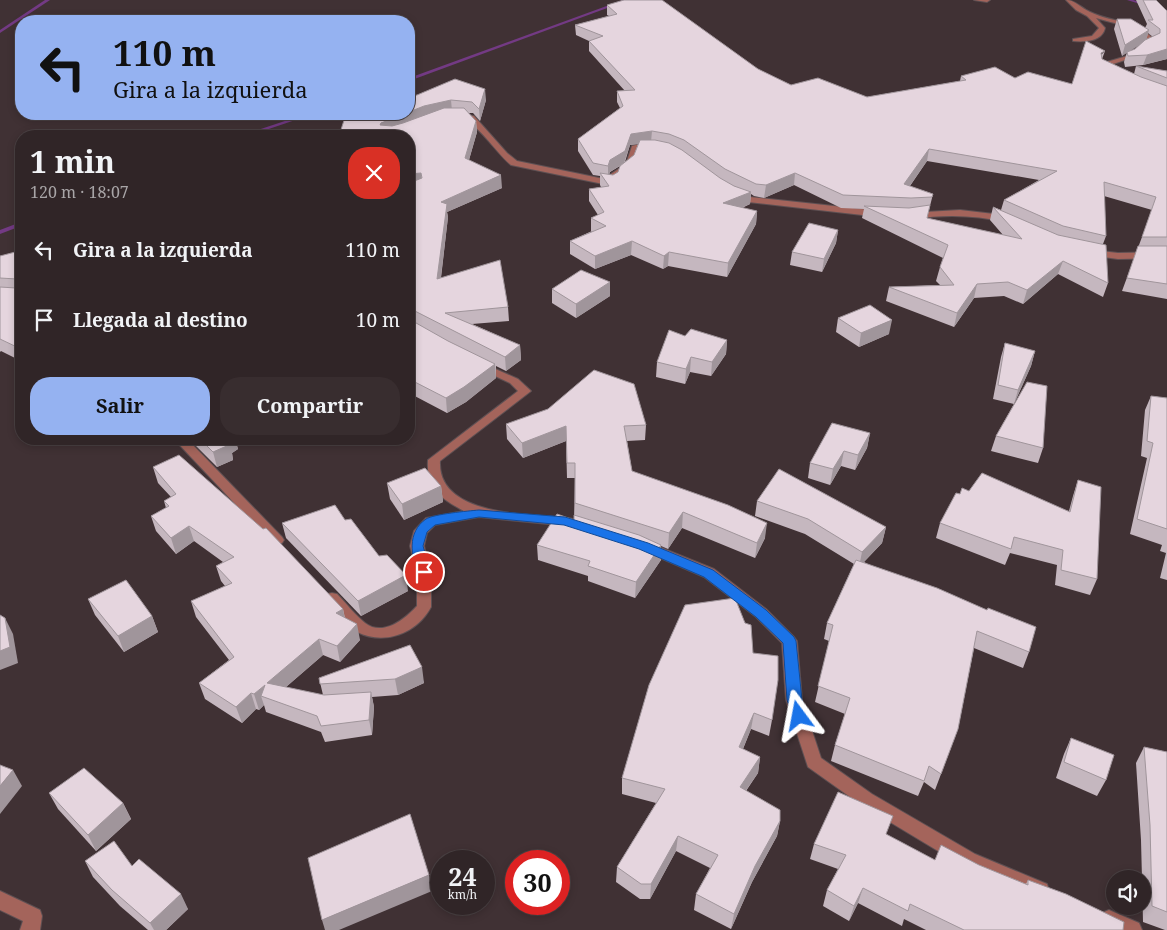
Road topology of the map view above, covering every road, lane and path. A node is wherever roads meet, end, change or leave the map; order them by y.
1 (977, 0) edge
2 (987, 0) edge
3 (1069, 0) edge
4 (1090, 16) junction
5 (1076, 40) dead end
6 (1117, 75) edge
7 (455, 116) edge
8 (661, 148) edge
9 (728, 190) edge
10 (886, 215) edge
11 (903, 216) edge
12 (1013, 222) edge
13 (1080, 251) edge
14 (1167, 254) edge
15 (471, 361) edge
16 (186, 445) edge
17 (479, 514) junction
18 (582, 526) edge
19 (635, 543) edge
20 (285, 549) edge
21 (320, 585) edge
22 (1058, 897) edge
23 (0, 900) edge
24 (1093, 912) edge
25 (30, 930) edge
26 (1132, 930) edge

1 - 2 street
3 - 4 street
4 - 5 street
4 - 6 street
7 - 8 street
9 - 10 street
11 - 12 street
13 - 14 street
15 - 17 street
16 - 20 street
17 - 18 street
17 - 21 street
19 - 22 street
23 - 25 street
24 - 26 street

